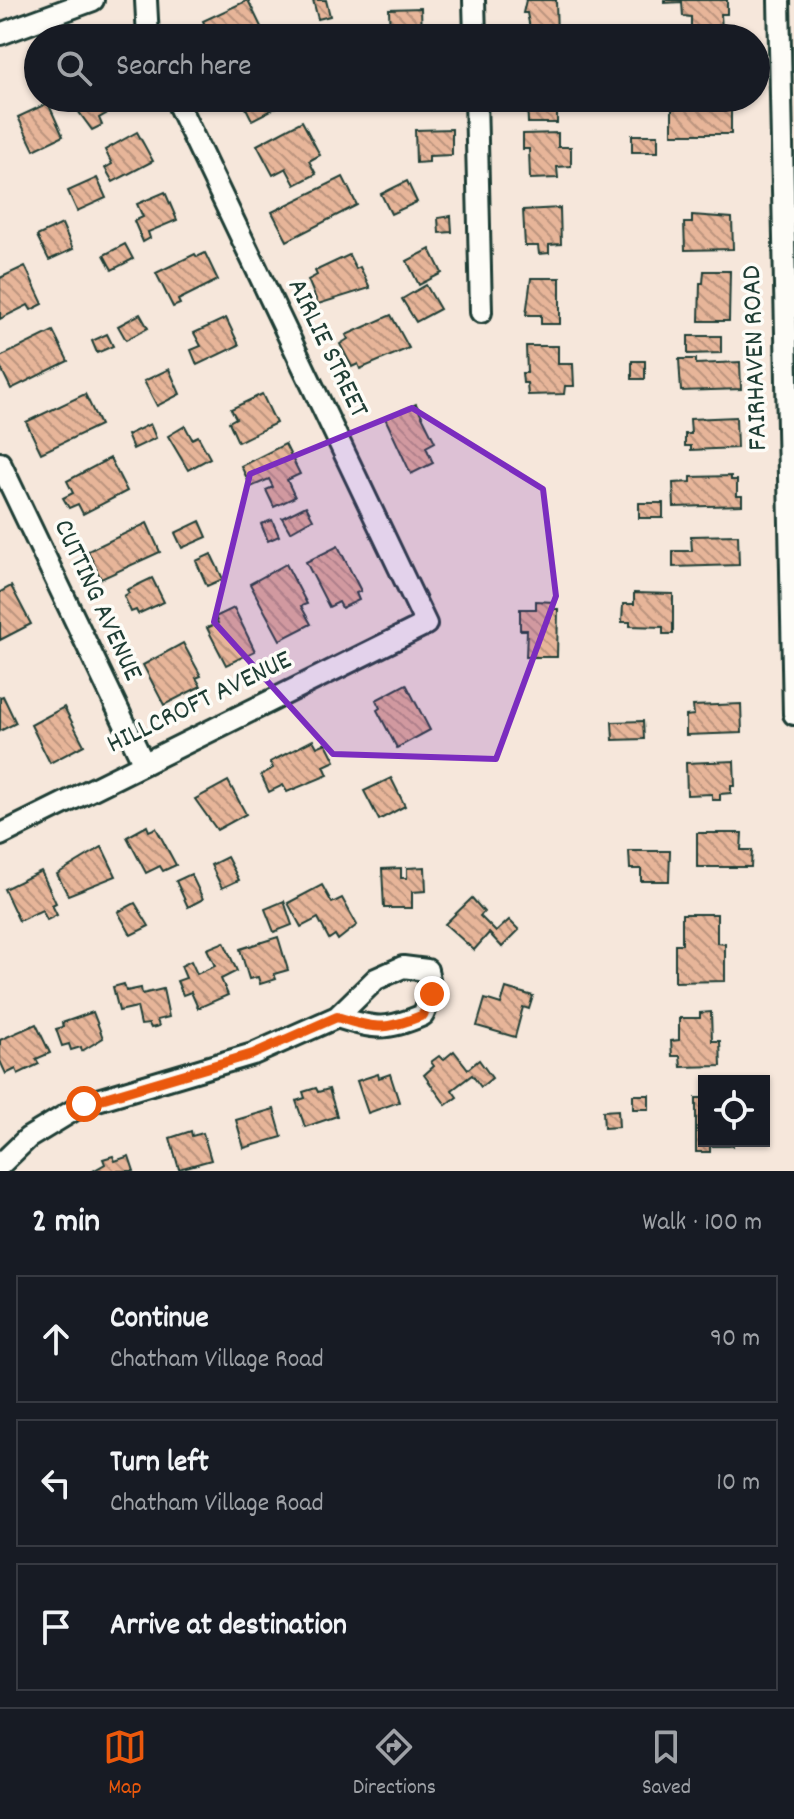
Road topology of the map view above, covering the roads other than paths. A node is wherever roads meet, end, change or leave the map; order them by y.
1 (93, 0) edge
2 (146, 0) edge
3 (474, 0) edge
4 (779, 0) edge
5 (27, 24) edge
6 (147, 24) edge
7 (475, 24) edge
8 (24, 25) edge
9 (0, 34) edge
10 (182, 112) edge
11 (476, 112) edge
12 (481, 312) dead end
13 (0, 463) edge
14 (426, 624) joint
15 (794, 714) edge
16 (143, 762) junction
17 (0, 835) edge
18 (337, 1017) dead end
19 (0, 1165) edge

1 - 5 street
2 - 6 street
3 - 7 street
4 - 15 street, FAIRHAVEN ROAD
8 - 9 street
10 - 14 street, AIRLIE STREET
11 - 12 street
13 - 16 street, CUTTING AVENUE
14 - 16 street, HILLCROFT AVENUE
16 - 17 street, HILLCROFT AVENUE
18 - 19 street

